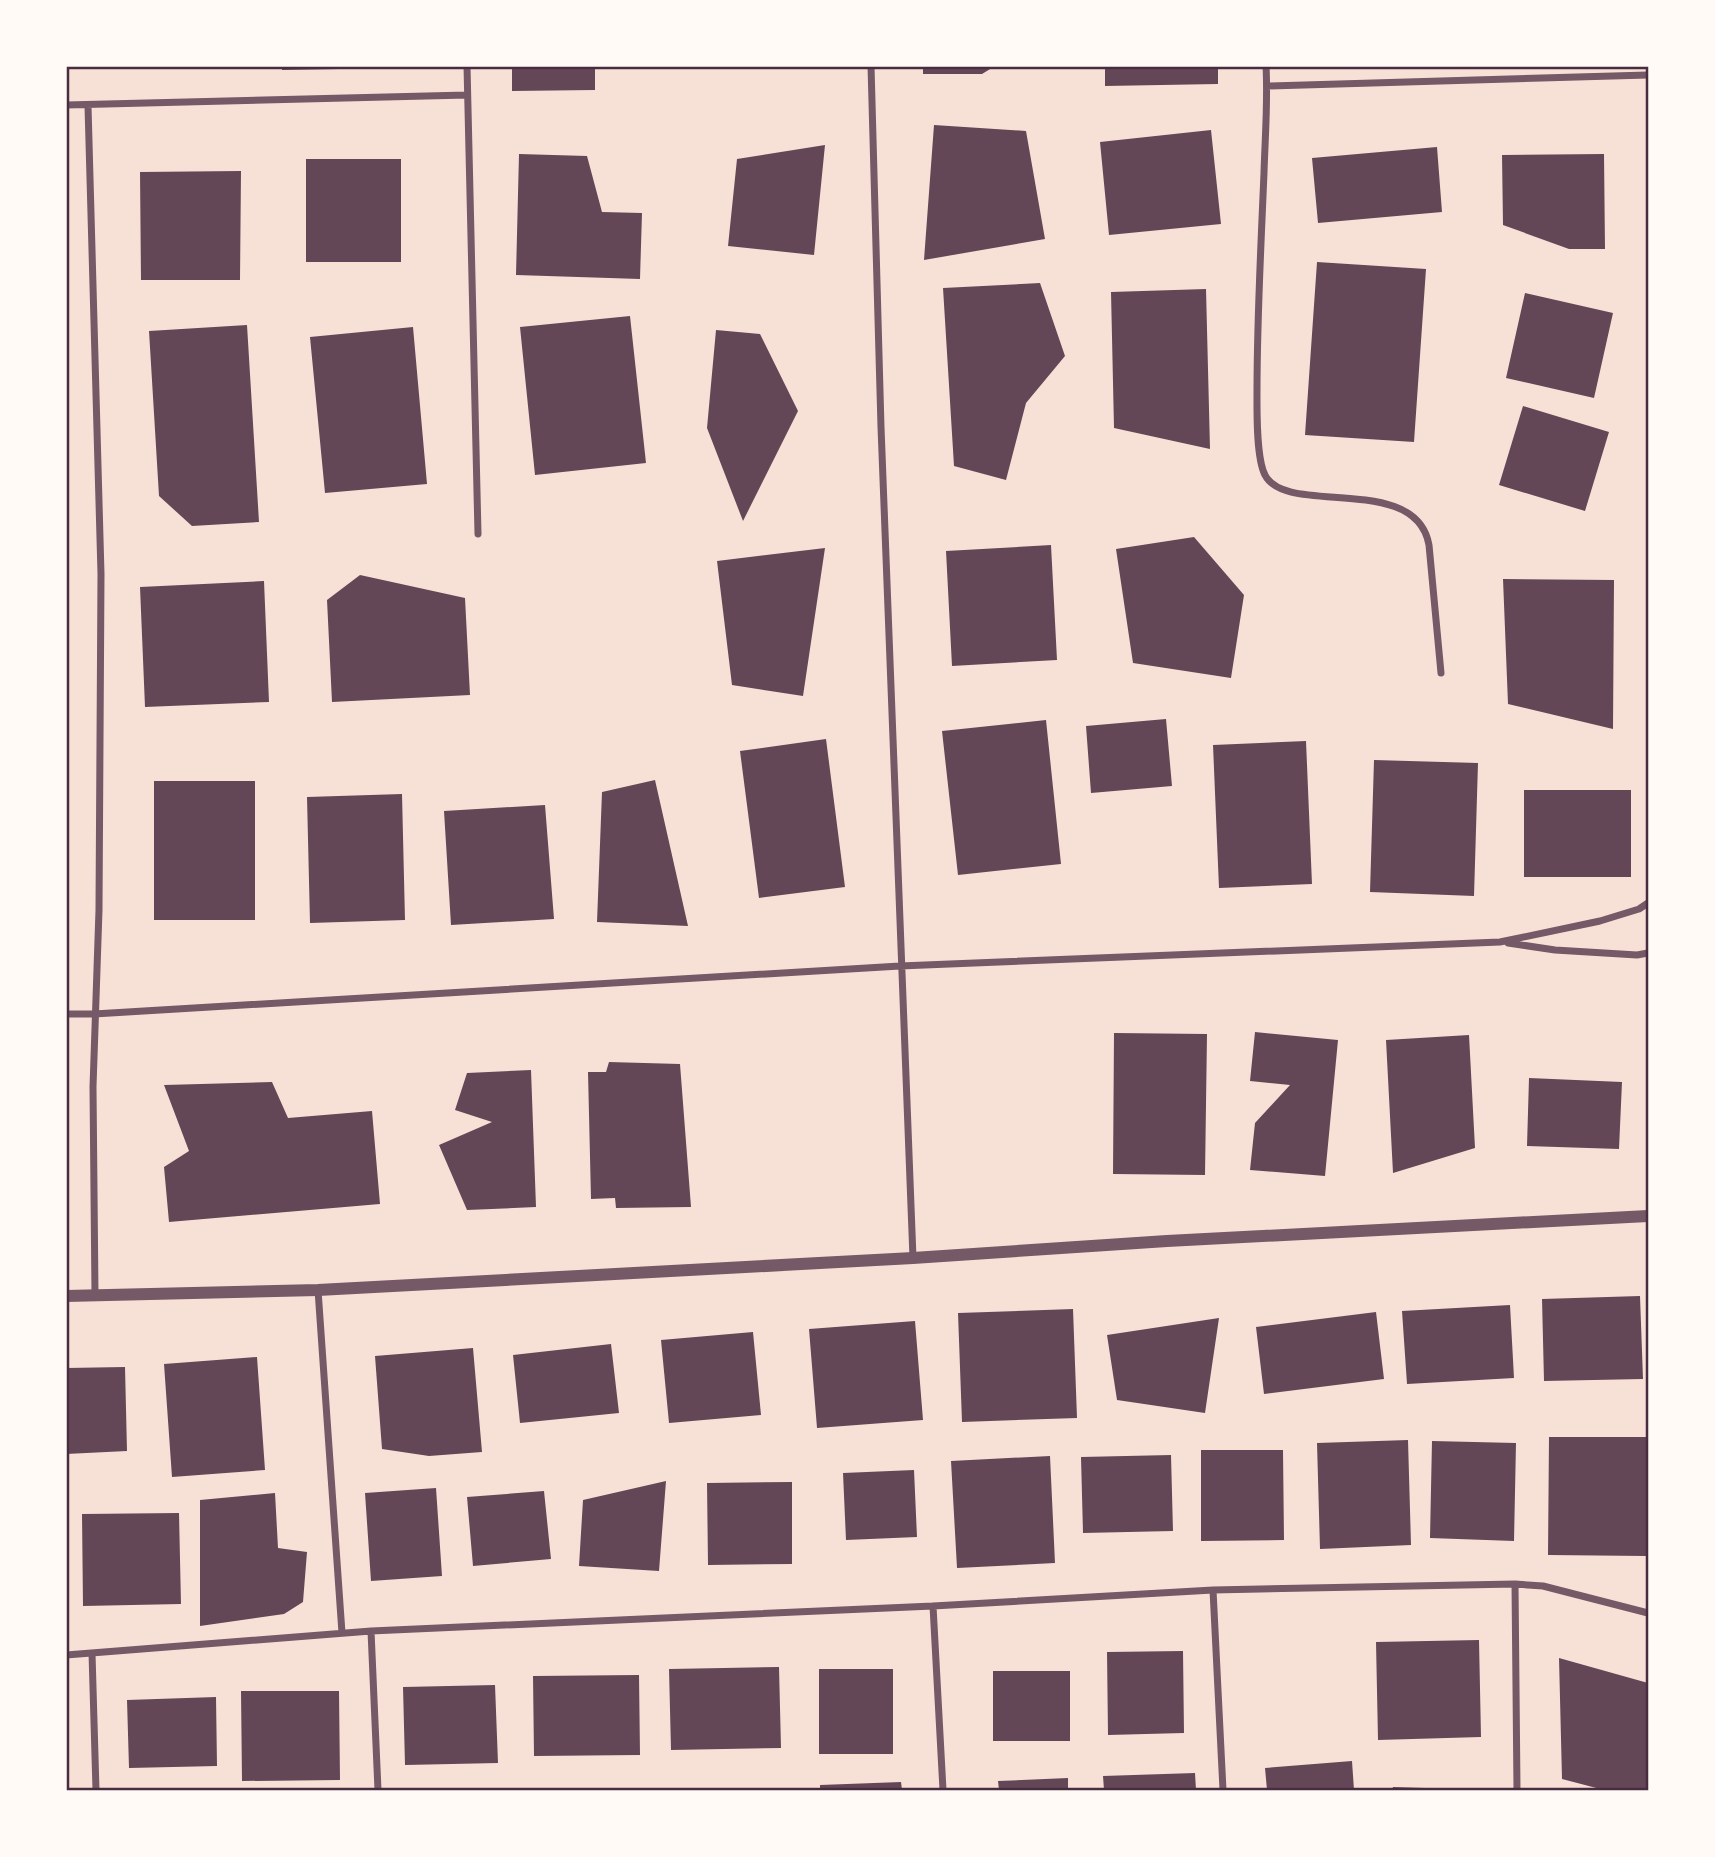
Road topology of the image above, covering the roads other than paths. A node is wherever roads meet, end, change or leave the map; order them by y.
1 (467, 66) edge
2 (871, 66) edge
3 (1266, 66) edge
4 (1648, 75) edge
5 (1267, 86) junction
6 (467, 95) junction
7 (66, 105) edge
8 (88, 106) junction
9 (478, 534) dead end
10 (1441, 673) dead end
11 (1648, 903) edge
12 (1500, 942) junction
13 (1648, 953) edge
14 (900, 966) junction
15 (66, 1014) edge
16 (94, 1014) junction
17 (1648, 1216) edge
18 (913, 1258) junction
19 (318, 1290) junction
20 (95, 1295) junction
21 (66, 1297) edge
22 (1515, 1584) junction
23 (1213, 1590) junction
24 (933, 1606) junction
25 (1648, 1614) edge
26 (371, 1631) junction
27 (342, 1633) junction
28 (92, 1653) junction
29 (66, 1655) edge
30 (96, 1790) edge
31 (378, 1790) edge
32 (943, 1790) edge
33 (1223, 1790) edge
34 (1517, 1790) edge

1 - 6 street
2 - 14 street
3 - 5 street
4 - 5 street
5 - 10 street
6 - 8 street
6 - 9 street
7 - 8 street
8 - 16 street
11 - 12 street
12 - 13 street
12 - 14 street
14 - 16 street
14 - 18 street
15 - 16 street
16 - 20 street
17 - 18 street
18 - 19 street
19 - 20 street
19 - 27 street
20 - 21 street
22 - 23 street
22 - 25 street
22 - 34 street
23 - 24 street
23 - 33 street
24 - 26 street
24 - 32 street
26 - 27 street
26 - 31 street
27 - 28 street
28 - 29 street
28 - 30 street

